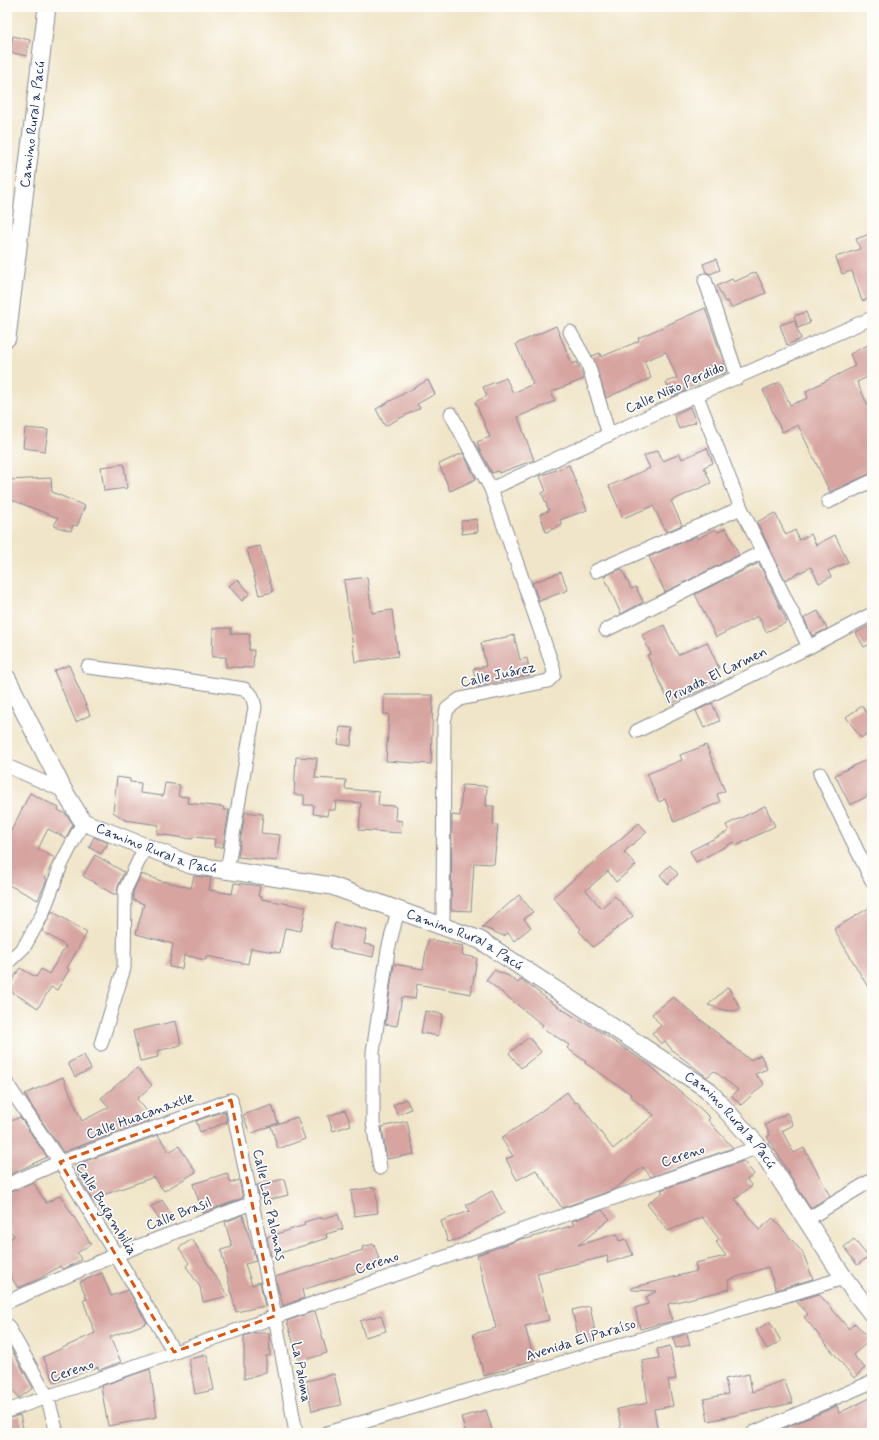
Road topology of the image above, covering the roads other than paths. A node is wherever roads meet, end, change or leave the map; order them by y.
1 (48, 7) edge
2 (705, 280) dead end
3 (872, 318) edge
4 (570, 332) dead end
5 (7, 338) edge
6 (738, 378) junction
7 (697, 396) junction
8 (451, 414) dead end
9 (608, 435) junction
10 (872, 481) edge
11 (491, 489) junction
12 (828, 502) dead end
13 (741, 508) junction
14 (762, 552) junction
15 (596, 570) dead end
16 (872, 614) edge
17 (606, 630) dead end
18 (809, 647) junction
19 (88, 667) dead end
20 (7, 678) edge
21 (637, 731) dead end
22 (7, 766) edge
23 (820, 774) dead end
24 (64, 791) junction
25 (83, 822) junction
26 (145, 847) junction
27 (227, 871) junction
28 (872, 881) edge
29 (398, 910) junction
30 (443, 926) junction
31 (7, 963) edge
32 (101, 1044) dead end
33 (7, 1084) edge
34 (231, 1100) joint
35 (758, 1147) junction
36 (60, 1162) junction
37 (380, 1168) dead end
38 (872, 1180) edge
39 (7, 1185) edge
40 (252, 1203) junction
41 (806, 1220) junction
42 (115, 1255) junction
43 (844, 1278) junction
44 (7, 1302) edge
45 (872, 1314) edge
46 (275, 1316) junction
47 (7, 1325) edge
48 (174, 1352) junction
49 (872, 1382) edge
50 (47, 1396) junction
51 (7, 1410) edge
52 (56, 1433) edge
53 (296, 1433) edge
54 (327, 1433) edge
55 (753, 1433) edge

1 - 5 street, Camino Rural a Pacú
2 - 6 street
3 - 6 street, Calle Niño Perdido
4 - 9 street
6 - 7 street, Calle Niño Perdido
7 - 9 street, Calle Niño Perdido
7 - 13 street
8 - 11 street
9 - 11 street, Calle Niño Perdido
10 - 12 street
11 - 30 street, Calle Juárez
13 - 14 street
13 - 15 street
14 - 17 street
14 - 18 street
16 - 18 street, Privada El Carmen
18 - 21 street, Privada El Carmen
19 - 27 street
20 - 24 street, Camino Rural a Pacú
22 - 24 street
23 - 28 street
24 - 25 street, Camino Rural a Pacú
25 - 26 street, Camino Rural a Pacú
25 - 31 street
26 - 27 street, Camino Rural a Pacú
26 - 32 street
27 - 29 street, Camino Rural a Pacú
29 - 30 street, Camino Rural a Pacú
29 - 37 street
30 - 35 street, Camino Rural a Pacú
33 - 36 street, Calle Bugambilia
34 - 36 street, Calle Huacanaxtle
34 - 40 street, Calle Las Palomas
35 - 41 street, Camino Rural a Pacú
35 - 46 street, Cereno
36 - 39 street, Calle Huacanaxtle
36 - 42 street, Calle Bugambilia
38 - 41 street
40 - 42 street, Calle Brasil
40 - 46 street, Calle Las Palomas
41 - 43 street, Camino Rural a Pacú
42 - 44 street, Calle Brasil
42 - 48 street, Calle Bugambilia
43 - 45 street, Camino Rural a Pacú
43 - 54 street, Avenida El Paraíso
46 - 48 street, Cereno
46 - 53 street, La Paloma
47 - 50 street
48 - 50 street, Cereno
49 - 55 street
50 - 51 street, Cereno
50 - 52 street

